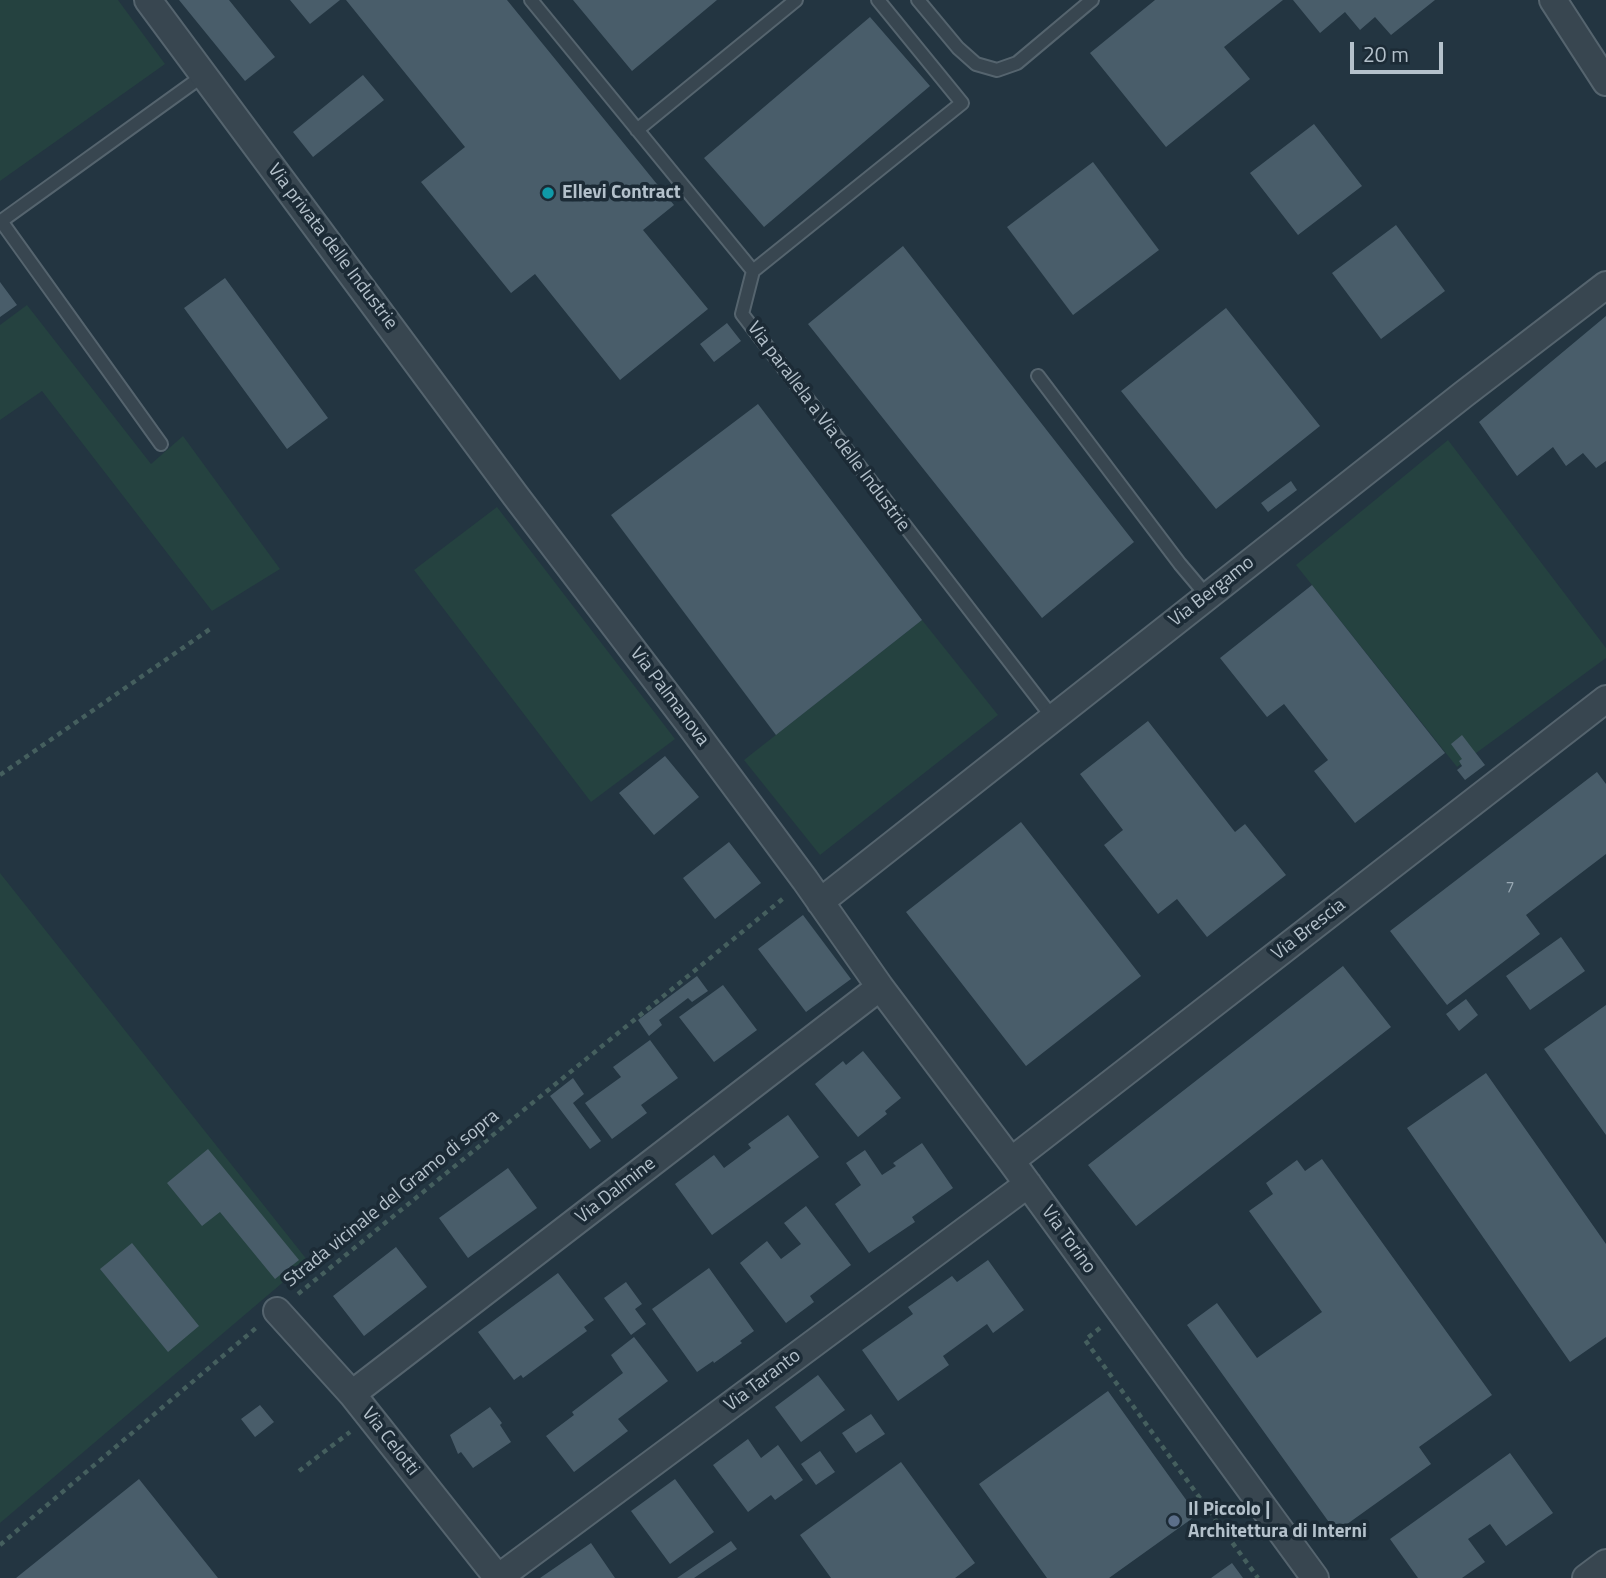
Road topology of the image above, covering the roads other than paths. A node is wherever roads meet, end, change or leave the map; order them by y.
1 (148, 0) edge
2 (531, 0) edge
3 (796, 0) edge
4 (878, 0) edge
5 (918, 0) edge
6 (1092, 0) edge
7 (1553, 0) edge
8 (204, 75) junction
9 (1606, 82) edge
10 (637, 130) junction
11 (1, 221) edge
12 (753, 271) junction
13 (1606, 285) edge
14 (1038, 376) dead end
15 (161, 444) dead end
16 (515, 495) joint
17 (1207, 596) junction
18 (1606, 699) edge
19 (1053, 718) junction
20 (820, 902) junction
21 (880, 988) junction
22 (1011, 1161) junction
23 (1028, 1184) junction
24 (277, 1311) road end
25 (352, 1394) junction
26 (1606, 1563) edge
27 (498, 1578) edge
28 (1315, 1578) edge
29 (1586, 1578) edge

1 - 8 street, Via privata delle Industrie
2 - 10 lane
3 - 10 lane
4 - 12 lane
5 - 6 lane
7 - 9 street
8 - 11 lane
8 - 16 street, Via privata delle Industrie
10 - 12 lane
11 - 15 lane
12 - 19 lane, Via parallela a Via delle Industrie
13 - 17 street, Via Bergamo
14 - 17 lane
16 - 20 street, Via Palmanova
17 - 19 street, Via Bergamo
18 - 22 street, Via Brescia
19 - 20 street, Via Bergamo
20 - 21 street, Via Torino
21 - 22 street, Via Torino
21 - 25 street, Via Dalmine
22 - 23 street, Via Torino
23 - 27 street, Via Taranto
23 - 28 street, Via Torino
24 - 25 street, Via Celotti
25 - 27 street, Via Celotti
26 - 29 street

